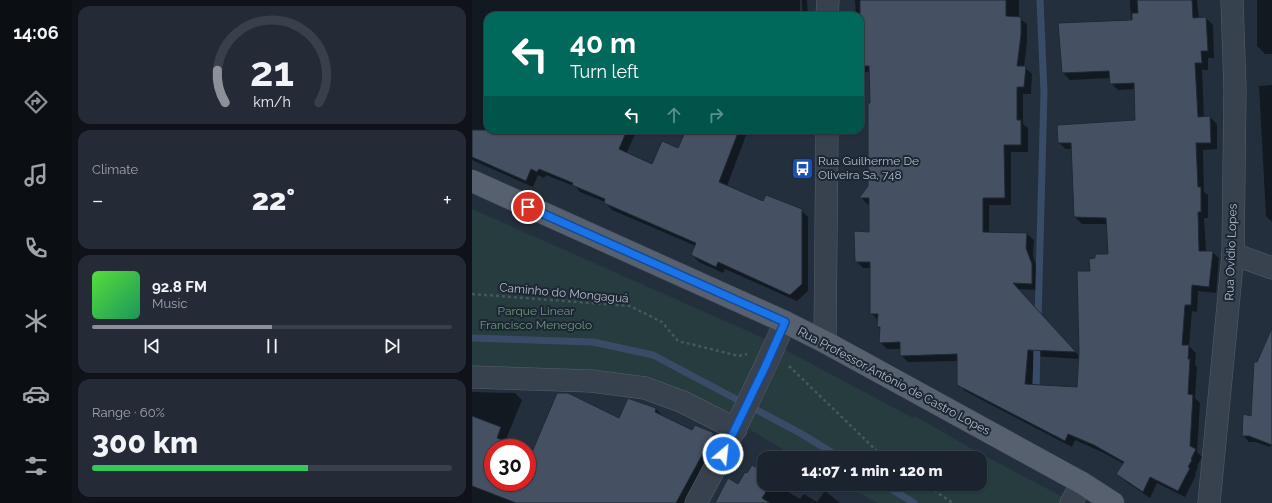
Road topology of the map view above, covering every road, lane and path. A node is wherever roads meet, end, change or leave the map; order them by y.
1 (828, 0) edge
2 (1232, 0) edge
3 (828, 12) edge
4 (826, 134) edge
5 (472, 181) edge
6 (1233, 254) junction
7 (1272, 268) edge
8 (472, 294) edge
9 (785, 322) junction
10 (825, 342) junction
11 (769, 358) junction
12 (472, 377) edge
13 (739, 422) junction
14 (877, 451) edge
15 (1082, 483) junction
16 (934, 491) edge
17 (696, 503) edge
18 (954, 503) edge
19 (1071, 503) edge
20 (1113, 503) edge
21 (1209, 503) edge

1 - 3 street
2 - 6 street, Rua Ovídio Lopes
4 - 10 street
5 - 9 main road, Rua Professor Antônio de Castro Lopes
6 - 7 street
6 - 21 street, Rua Ovídio Lopes
8 - 11 path, Caminho do Mongaguá
9 - 10 main road, Rua Professor Antônio de Castro Lopes
9 - 11 street
10 - 15 main road, Rua Professor Antônio de Castro Lopes
11 - 13 street
11 - 14 path
12 - 13 street
13 - 17 street
15 - 19 street
15 - 20 main road, Rua Professor Antônio de Castro Lopes
16 - 18 path

